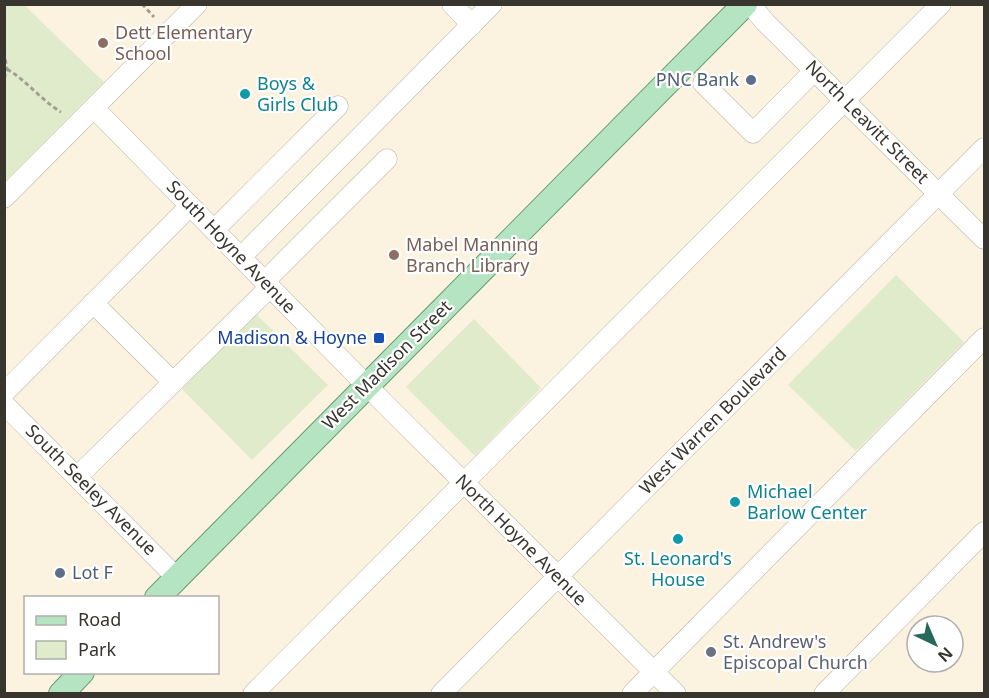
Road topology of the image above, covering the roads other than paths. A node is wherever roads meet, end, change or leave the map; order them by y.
1 (197, 4) edge
2 (452, 4) edge
3 (492, 4) edge
4 (745, 4) edge
5 (750, 4) edge
6 (941, 4) edge
7 (472, 25) junction
8 (814, 71) junction
9 (703, 82) dead end
10 (844, 101) junction
11 (338, 106) dead end
12 (94, 108) junction
13 (984, 148) edge
14 (387, 159) dead end
15 (939, 194) junction
16 (4, 198) edge
17 (190, 206) junction
18 (214, 230) junction
19 (984, 239) edge
20 (241, 257) junction
21 (267, 284) junction
22 (93, 303) junction
23 (984, 338) edge
24 (173, 382) junction
25 (367, 386) junction
26 (4, 393) edge
27 (4, 404) edge
28 (77, 477) junction
29 (464, 482) junction
30 (984, 532) edge
31 (558, 576) junction
32 (177, 577) junction
33 (158, 596) edge
34 (654, 672) junction
35 (80, 674) edge
36 (61, 693) edge
37 (253, 693) edge
38 (441, 693) edge
39 (632, 693) edge
40 (676, 693) edge
41 (824, 693) edge

1 - 12 street
2 - 7 street
3 - 7 street
4 - 25 main road, West Madison Street
5 - 8 street, North Leavitt Street
6 - 10 street
7 - 20 street
8 - 9 street
8 - 10 street, North Leavitt Street
10 - 15 street, North Leavitt Street
10 - 29 street
11 - 18 street
12 - 16 street
12 - 17 street, South Hoyne Avenue
13 - 15 street, West Warren Boulevard
14 - 21 street
15 - 19 street, North Leavitt Street
15 - 31 street, West Warren Boulevard
17 - 18 street, South Hoyne Avenue
17 - 22 street
18 - 20 street, South Hoyne Avenue
20 - 21 street, South Hoyne Avenue
21 - 24 street
21 - 25 street, South Hoyne Avenue
22 - 24 street
22 - 26 street
23 - 34 street
24 - 28 street
25 - 29 street, North Hoyne Avenue
25 - 32 main road, West Madison Street
27 - 28 street, South Seeley Avenue
28 - 32 street, South Seeley Avenue
29 - 31 street, North Hoyne Avenue
29 - 37 street
30 - 41 street
31 - 34 street, North Hoyne Avenue
31 - 38 street, West Warren Boulevard
32 - 33 main road, West Madison Street
34 - 39 street
34 - 40 street, North Hoyne Avenue
35 - 36 main road

